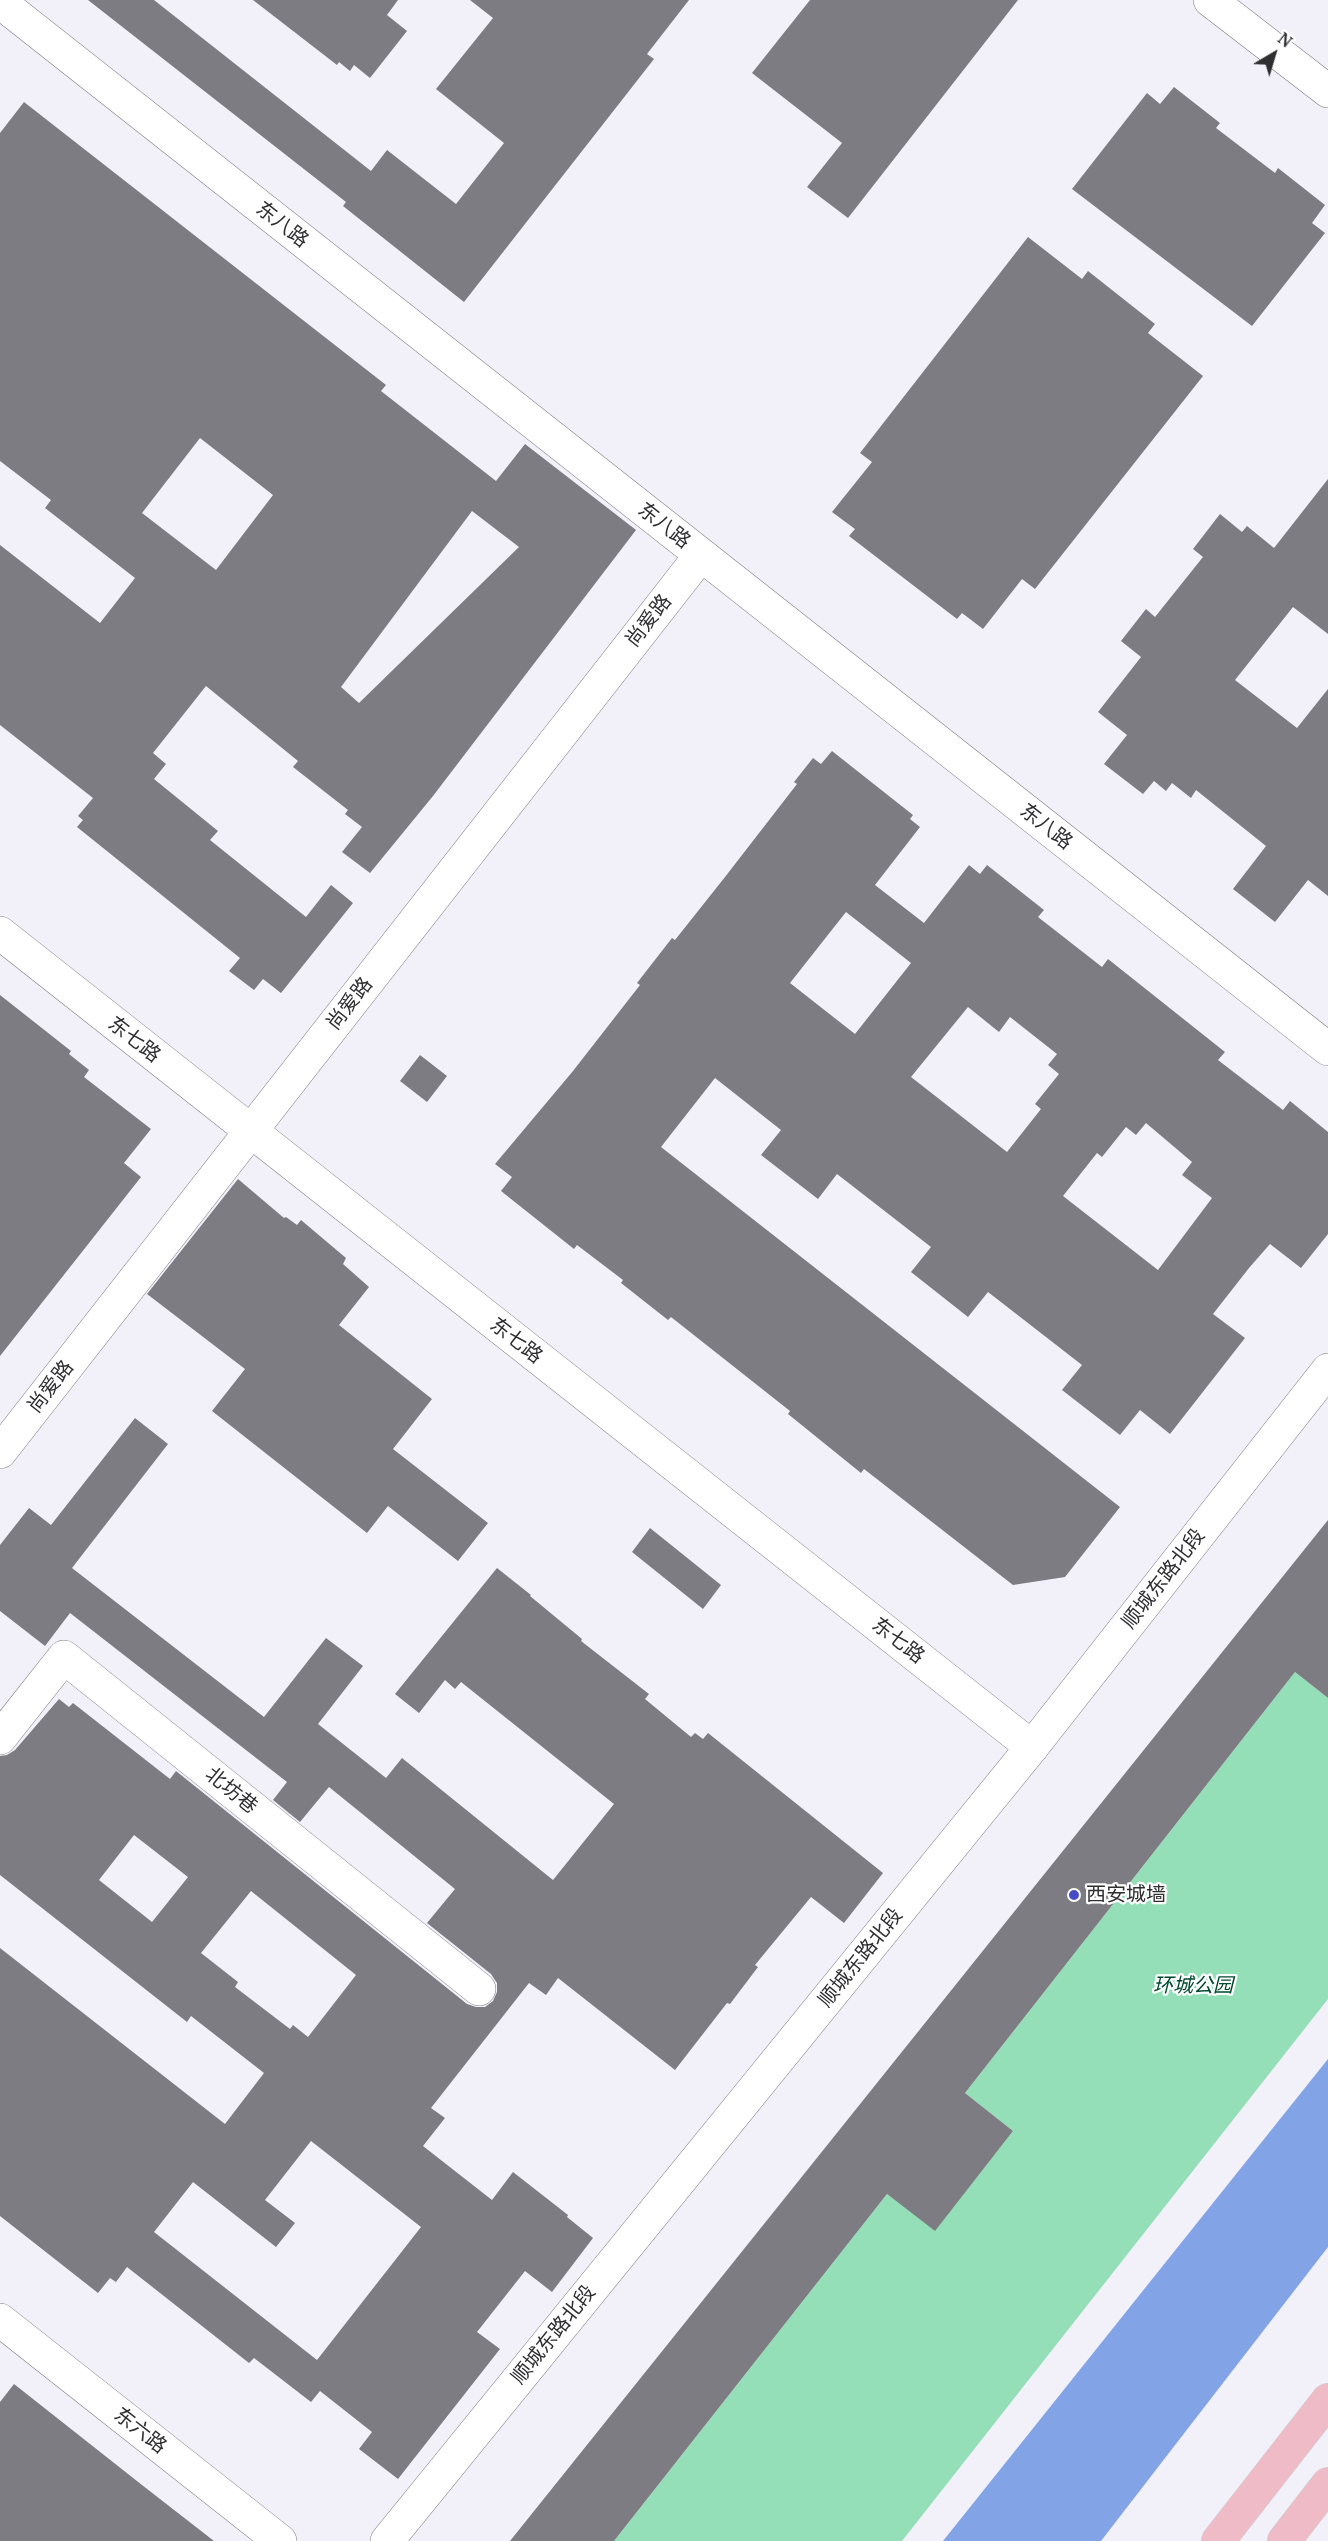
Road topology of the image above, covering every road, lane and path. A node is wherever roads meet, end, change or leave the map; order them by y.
1 (1210, 0) edge
2 (0, 2) edge
3 (1328, 91) edge
4 (701, 555) junction
5 (0, 933) edge
6 (1328, 1049) edge
7 (250, 1132) junction
8 (1328, 1370) edge
9 (0, 1452) edge
10 (0, 1738) edge
11 (1032, 1747) junction
12 (479, 1989) dead end
13 (0, 2320) edge
14 (1328, 2400) edge
15 (1328, 2484) edge
16 (280, 2541) edge
17 (387, 2541) edge
18 (1218, 2541) edge
19 (1284, 2541) edge

1 - 3 street
2 - 4 street, 东八路
4 - 6 street, 东八路
4 - 7 street, 尚爱路
5 - 7 street, 东七路
7 - 9 street, 尚爱路
7 - 11 street, 东七路
8 - 11 street, 顺城东路北段
10 - 12 street, 北坊巷
11 - 17 street, 顺城东路北段
13 - 16 street, 东六路
14 - 18 main road
15 - 19 main road

